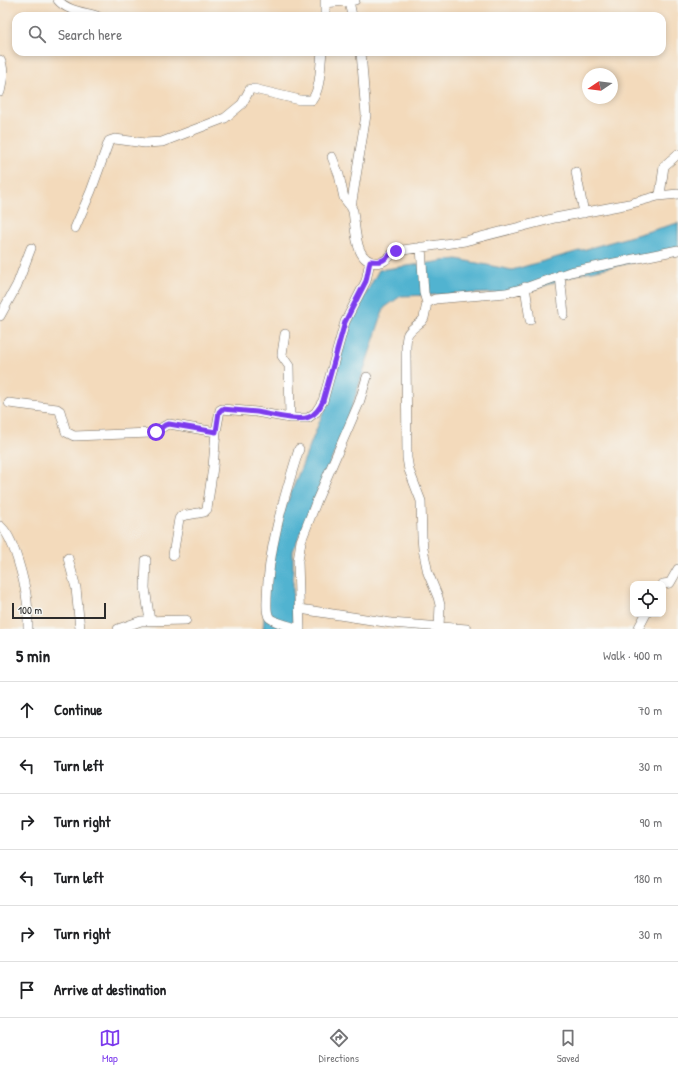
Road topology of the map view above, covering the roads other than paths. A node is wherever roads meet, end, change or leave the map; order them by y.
1 (58, 0) edge
2 (352, 0) edge
3 (325, 1) edge
4 (82, 12) edge
5 (325, 12) edge
6 (352, 12) edge
7 (321, 56) edge
8 (361, 56) edge
9 (0, 60) edge
10 (0, 92) edge
11 (678, 154) edge
12 (332, 157) dead end
13 (576, 172) dead end
14 (678, 194) edge
15 (658, 196) junction
16 (351, 207) junction
17 (584, 213) junction
18 (75, 228) dead end
19 (421, 247) junction
20 (31, 248) dead end
21 (678, 250) edge
22 (370, 261) junction
23 (560, 275) junction
24 (525, 287) junction
25 (427, 303) junction
26 (564, 315) dead end
27 (0, 316) edge
28 (530, 320) dead end
29 (285, 334) dead end
30 (367, 377) dead end
31 (9, 403) dead end
32 (290, 418) junction
33 (216, 432) junction
34 (299, 449) dead end
35 (0, 526) edge
36 (172, 555) dead end
37 (68, 558) dead end
38 (146, 560) dead end
39 (678, 569) edge
40 (666, 583) edge
41 (300, 609) junction
42 (644, 617) edge
43 (186, 620) dead end
44 (150, 621) junction
45 (439, 627) junction
46 (28, 629) edge
47 (80, 629) edge
48 (118, 629) edge
49 (299, 629) edge
50 (467, 629) edge
51 (638, 629) edge

1 - 4 street
2 - 3 street
2 - 6 street
3 - 5 street
7 - 18 street
8 - 16 street
9 - 10 street
11 - 15 street
12 - 16 street
13 - 17 street
14 - 15 street
15 - 17 street
16 - 22 street
17 - 19 street
19 - 22 street
19 - 25 street
20 - 27 street
21 - 23 street
22 - 32 street
23 - 24 street
23 - 26 street
24 - 25 street
24 - 28 street
25 - 45 street
29 - 32 street
30 - 41 street
31 - 33 street
32 - 33 street
33 - 36 street
34 - 49 street
35 - 46 street
37 - 47 street
38 - 44 street
39 - 40 street
41 - 45 street
41 - 49 street
42 - 51 street
43 - 44 street
44 - 48 street
45 - 50 street

